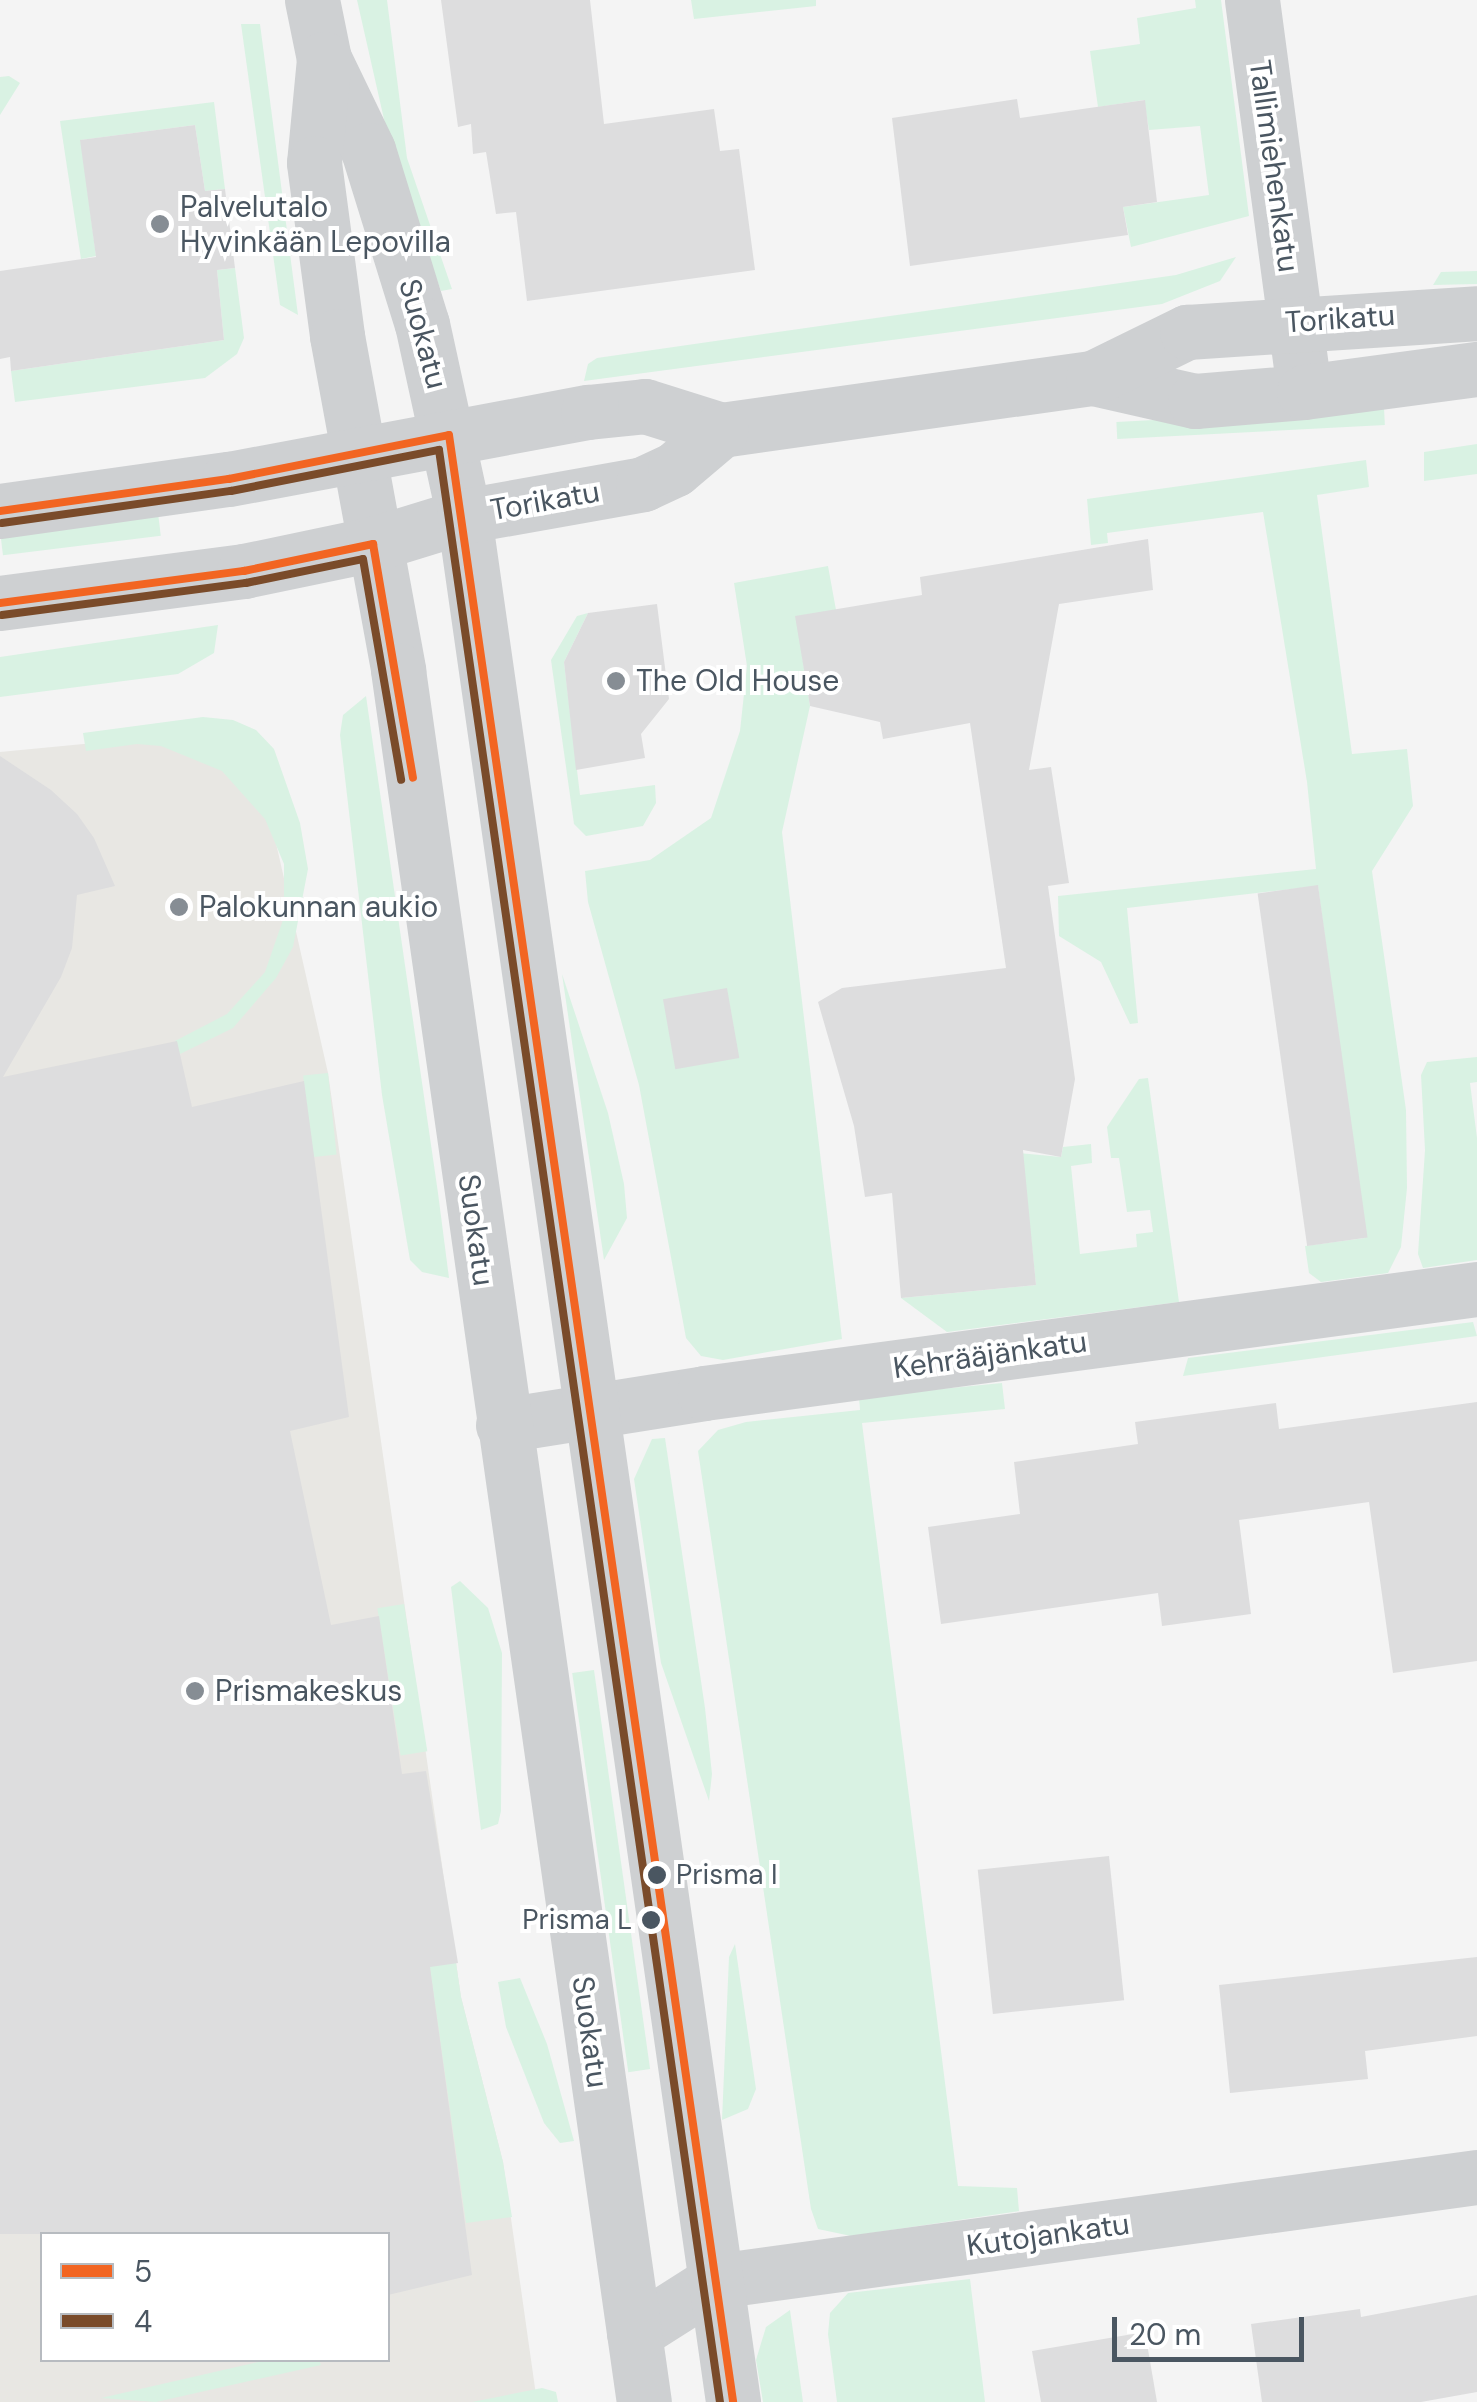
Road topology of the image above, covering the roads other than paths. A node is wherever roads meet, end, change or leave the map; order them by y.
1 (312, 0) edge
2 (1252, 0) edge
3 (324, 60) junction
4 (1477, 313) edge
5 (1294, 322) junction
6 (1477, 369) edge
7 (1093, 378) junction
8 (1304, 392) junction
9 (721, 430) junction
10 (449, 434) junction
11 (356, 453) junction
12 (0, 512) edge
13 (464, 516) junction
14 (373, 544) junction
15 (0, 603) edge
16 (1477, 1289) edge
17 (591, 1410) junction
18 (503, 1425) junction
19 (1477, 2177) edge
20 (716, 2281) junction
21 (634, 2332) junction
22 (644, 2402) edge
23 (733, 2402) edge

1 - 3 street, Suokatu
2 - 5 street, Tallimiehenkatu
3 - 10 street, Suokatu
3 - 11 street, Suokatu
4 - 5 street, Torikatu
5 - 7 street, Torikatu
5 - 8 street, Tallimiehenkatu
6 - 8 street, Torikatu
7 - 8 street, Torikatu
7 - 9 street, Torikatu
9 - 10 street, Torikatu
9 - 13 street, Torikatu
10 - 11 street, Torikatu
10 - 13 street, Suokatu
11 - 12 street, Torikatu
11 - 14 street, Suokatu
13 - 14 street, Torikatu
13 - 17 street, Suokatu
14 - 15 street, Torikatu
14 - 18 street, Suokatu
16 - 17 street, Kehrääjänkatu
17 - 18 street, Kehrääjänkatu
17 - 20 street, Suokatu
18 - 21 street, Suokatu
19 - 20 street, Kutojankatu
20 - 21 street, Kutojankatu
20 - 23 street, Suokatu
21 - 22 street, Suokatu

